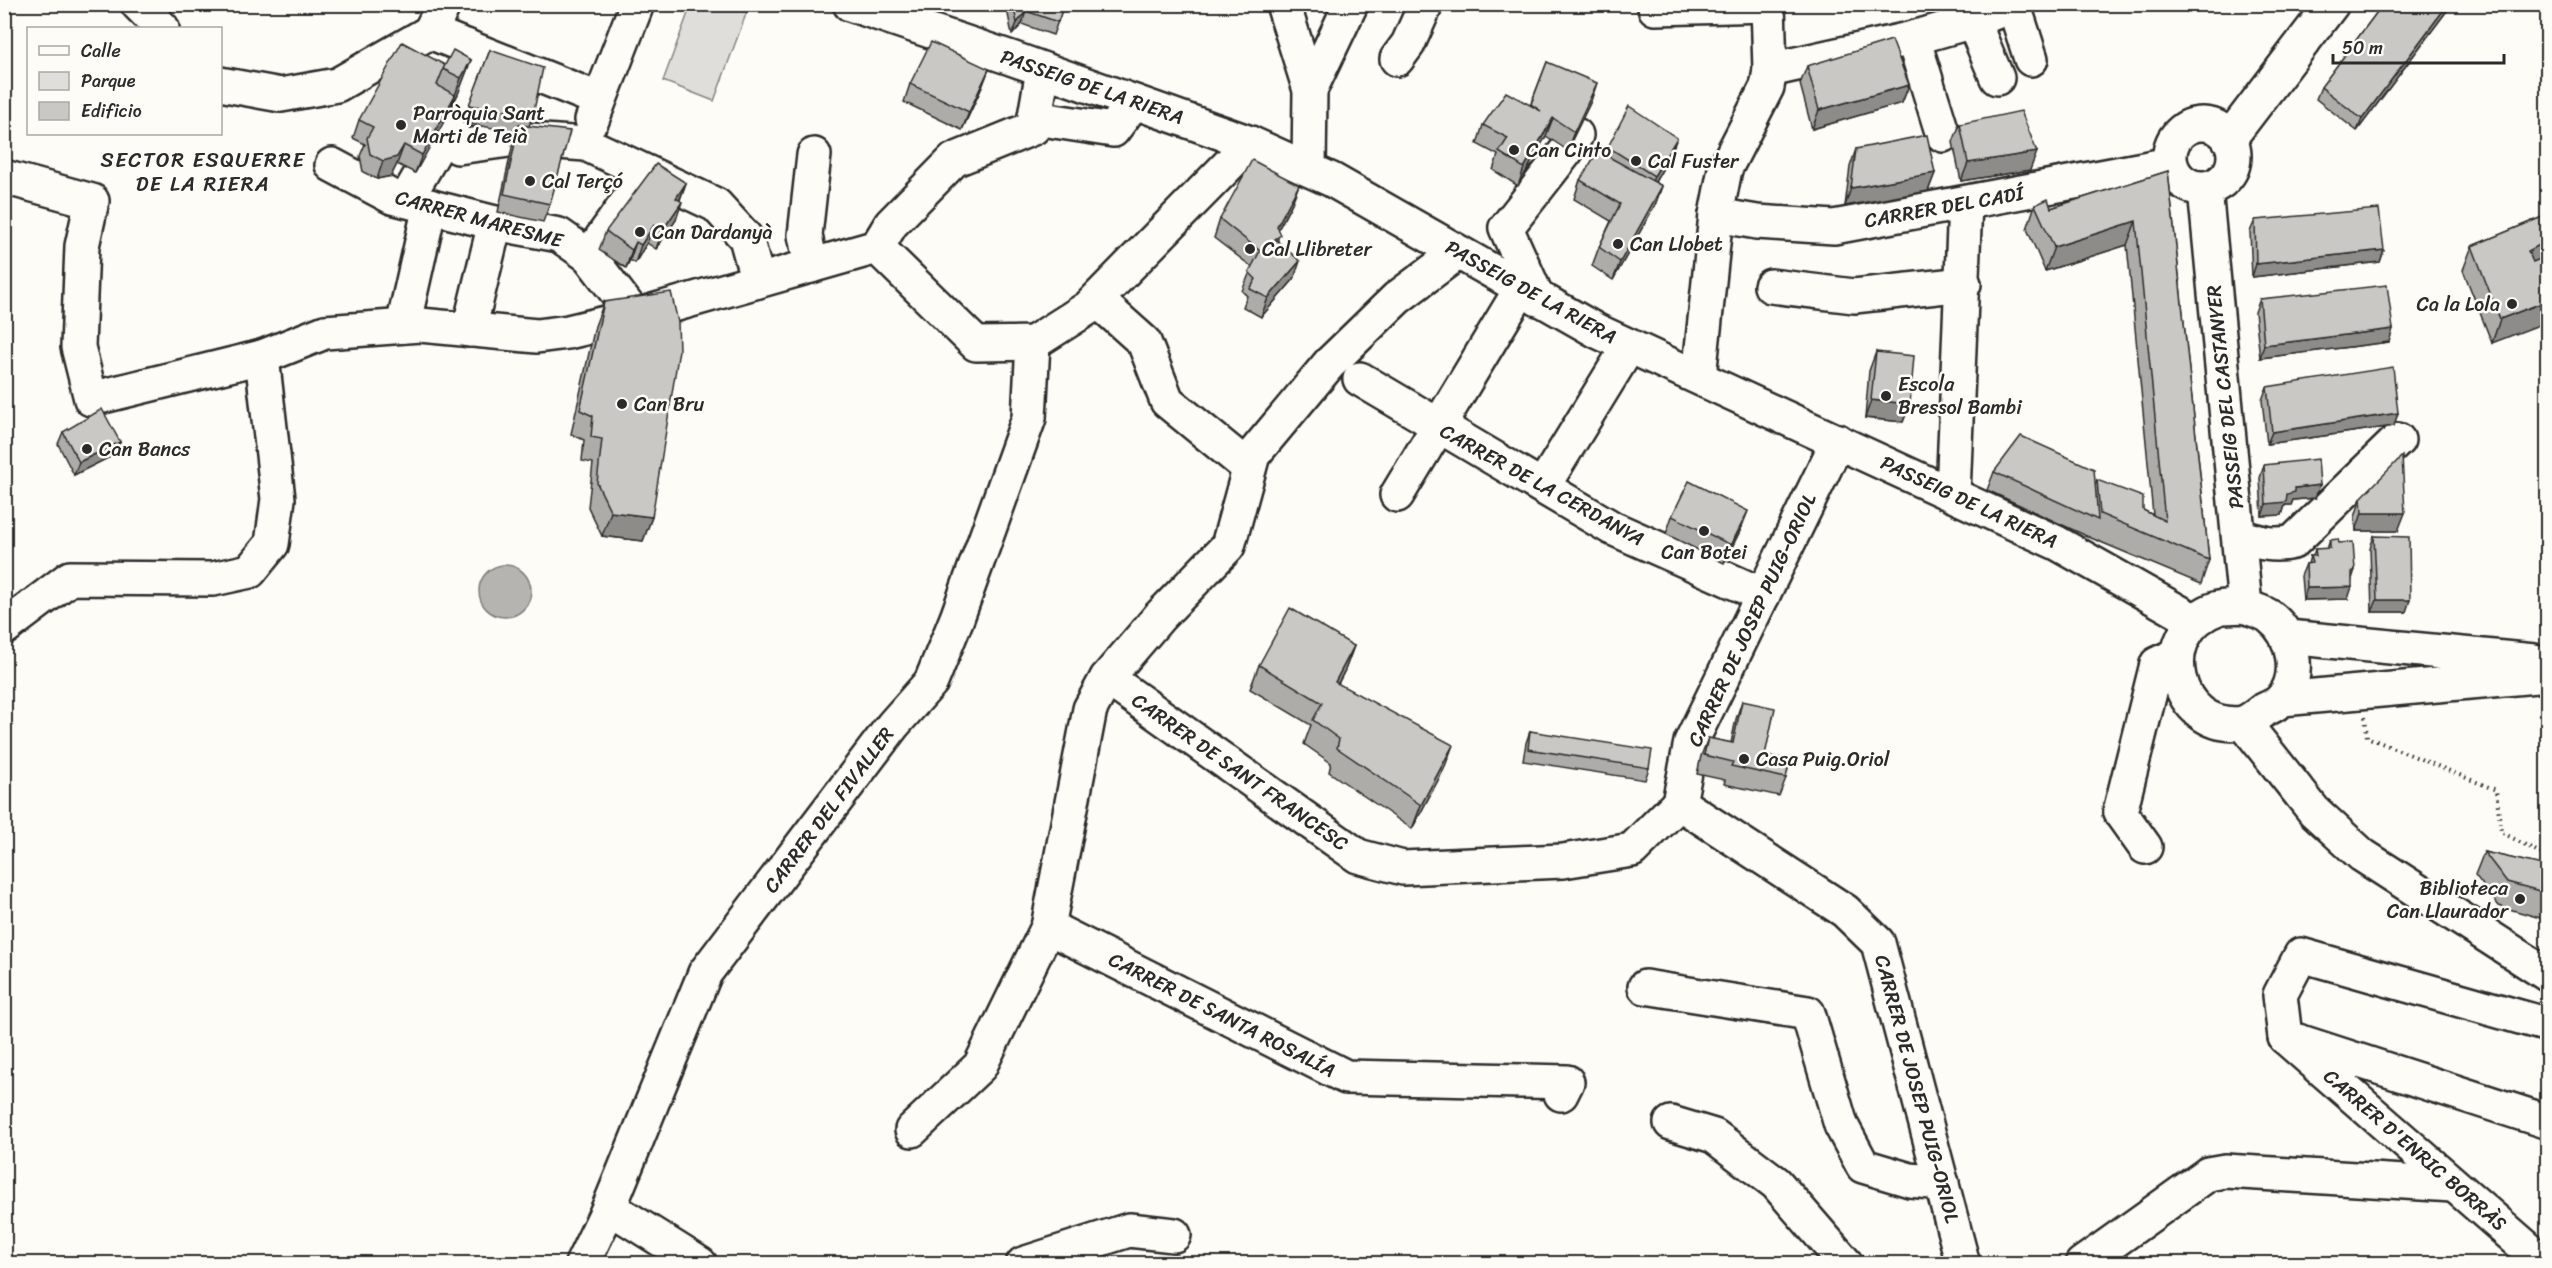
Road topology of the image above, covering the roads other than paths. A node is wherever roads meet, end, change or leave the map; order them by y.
1 (138, 4) edge
2 (637, 4) edge
3 (850, 4) edge
4 (1283, 4) edge
5 (1351, 4) edge
6 (1426, 4) edge
7 (2332, 4) edge
8 (1768, 5) edge
9 (2015, 5) edge
10 (1655, 8) dead end
11 (926, 17) edge
12 (437, 18) edge
13 (1973, 21) junction
14 (161, 27) edge
15 (1913, 38) junction
16 (466, 46) junction
17 (1396, 59) dead end
18 (2031, 59) dead end
19 (1043, 70) junction
20 (1770, 70) junction
21 (1996, 78) dead end
22 (222, 84) edge
23 (1310, 90) junction
24 (598, 99) junction
25 (1134, 102) junction
26 (1035, 118) junction
27 (447, 126) junction
28 (1576, 135) edge
29 (1943, 135) dead end
30 (2229, 139) junction
31 (1250, 143) junction
32 (586, 144) junction
33 (814, 155) dead end
34 (2170, 164) junction
35 (332, 165) dead end
36 (1309, 170) junction
37 (648, 173) junction
38 (4, 177) edge
39 (2205, 189) junction
40 (418, 203) junction
41 (1965, 203) junction
42 (1716, 215) junction
43 (495, 223) junction
44 (877, 247) junction
45 (1456, 253) junction
46 (589, 256) junction
47 (811, 266) junction
48 (758, 281) junction
49 (1964, 284) junction
50 (1772, 286) dead end
51 (1530, 294) junction
52 (1097, 300) junction
53 (635, 316) junction
54 (402, 326) junction
55 (469, 330) junction
56 (1033, 343) junction
57 (1629, 346) junction
58 (262, 357) junction
59 (1699, 377) junction
60 (1360, 379) dead end
61 (1438, 427) junction
62 (2398, 440) dead end
63 (1838, 441) junction
64 (1249, 468) junction
65 (1548, 478) dead end
66 (1953, 494) junction
67 (1397, 495) dead end
68 (2239, 536) junction
69 (1763, 595) junction
70 (2245, 606) junction
71 (2195, 621) junction
72 (4, 628) edge
73 (2288, 638) junction
74 (2177, 655) junction
75 (2547, 662) edge
76 (2547, 675) edge
77 (1107, 678) junction
78 (2282, 699) junction
79 (2244, 723) junction
80 (1679, 803) junction
81 (2145, 847) dead end
82 (1048, 927) junction
83 (2547, 975) edge
84 (1645, 987) dead end
85 (2547, 1025) edge
86 (2285, 1037) junction
87 (1561, 1094) dead end
88 (2547, 1122) edge
89 (1671, 1123) dead end
90 (912, 1130) dead end
91 (1942, 1183) junction
92 (2453, 1185) junction
93 (608, 1210) junction
94 (1174, 1235) dead end
95 (582, 1263) edge
96 (700, 1263) edge
97 (1023, 1263) edge
98 (1846, 1263) edge
99 (1963, 1263) edge
100 (2082, 1263) edge
101 (2545, 1263) edge

1 - 14 street
2 - 24 street
3 - 11 street, PASSEIG DE LA RIERA
4 - 23 street
5 - 23 street
6 - 17 street
7 - 30 street
8 - 10 street
8 - 20 street
9 - 13 street
9 - 18 street
11 - 19 street, PASSEIG DE LA RIERA
12 - 16 street
12 - 22 street
13 - 15 street
13 - 21 street
15 - 20 street
15 - 29 street
16 - 24 street
16 - 27 street
19 - 25 street, PASSEIG DE LA RIERA
19 - 26 street
20 - 42 street
23 - 36 street
24 - 32 street
25 - 26 street
25 - 31 street, PASSEIG DE LA RIERA
26 - 44 street
27 - 32 street
27 - 40 street
28 - 51 street
30 - 34 street
30 - 39 street
31 - 36 street, PASSEIG DE LA RIERA
31 - 52 street
32 - 37 street
33 - 47 street
34 - 39 street
34 - 41 street, CARRER DEL CADÍ
35 - 40 street, CARRER MARESME
36 - 45 street, PASSEIG DE LA RIERA
37 - 46 street
37 - 48 street
38 - 58 street
39 - 68 street, PASSEIG DEL CASTANYER
40 - 43 street, CARRER MARESME
40 - 54 street
41 - 42 street, CARRER DEL CADÍ
41 - 49 street
42 - 59 street
43 - 46 street, CARRER MARESME
43 - 55 street
44 - 47 street
44 - 56 street
45 - 51 street, PASSEIG DE LA RIERA
45 - 64 street
46 - 53 street, CARRER MARESME
47 - 48 street
48 - 53 street
49 - 50 street
49 - 66 street
51 - 57 street, PASSEIG DE LA RIERA
51 - 61 street
52 - 56 street
52 - 64 street
53 - 55 street
54 - 55 street
54 - 58 street
56 - 93 street, CARRER DEL FIVALLER
57 - 59 street, PASSEIG DE LA RIERA
57 - 65 street
58 - 72 street
59 - 63 street, PASSEIG DE LA RIERA
60 - 61 street, CARRER DE LA CERDANYA
61 - 67 street
61 - 69 street, CARRER DE LA CERDANYA
62 - 68 street
63 - 66 street, PASSEIG DE LA RIERA
63 - 69 street, CARRER DE JOSEP PUIG-ORIOL
64 - 77 street
66 - 71 street, PASSEIG DE LA RIERA
68 - 70 street, PASSEIG DEL CASTANYER
69 - 80 street, CARRER DE JOSEP PUIG-ORIOL
70 - 71 street
70 - 73 street
71 - 74 street
73 - 75 street
73 - 78 street
74 - 79 street
74 - 81 street
76 - 78 street
77 - 80 street, CARRER DE SANT FRANCESC
77 - 82 street
78 - 79 street
79 - 83 street
80 - 91 street, CARRER DE JOSEP PUIG-ORIOL
82 - 87 street, CARRER DE SANTA ROSALÍA
82 - 90 street
84 - 91 street
85 - 86 street
86 - 88 street
86 - 92 street, CARRER D'ENRIC BORRÀS
89 - 98 street
91 - 99 street, CARRER DE JOSEP PUIG-ORIOL
92 - 100 street
92 - 101 street, CARRER D'ENRIC BORRÀS
93 - 95 street, CARRER DEL FIVALLER
93 - 96 street
94 - 97 street

